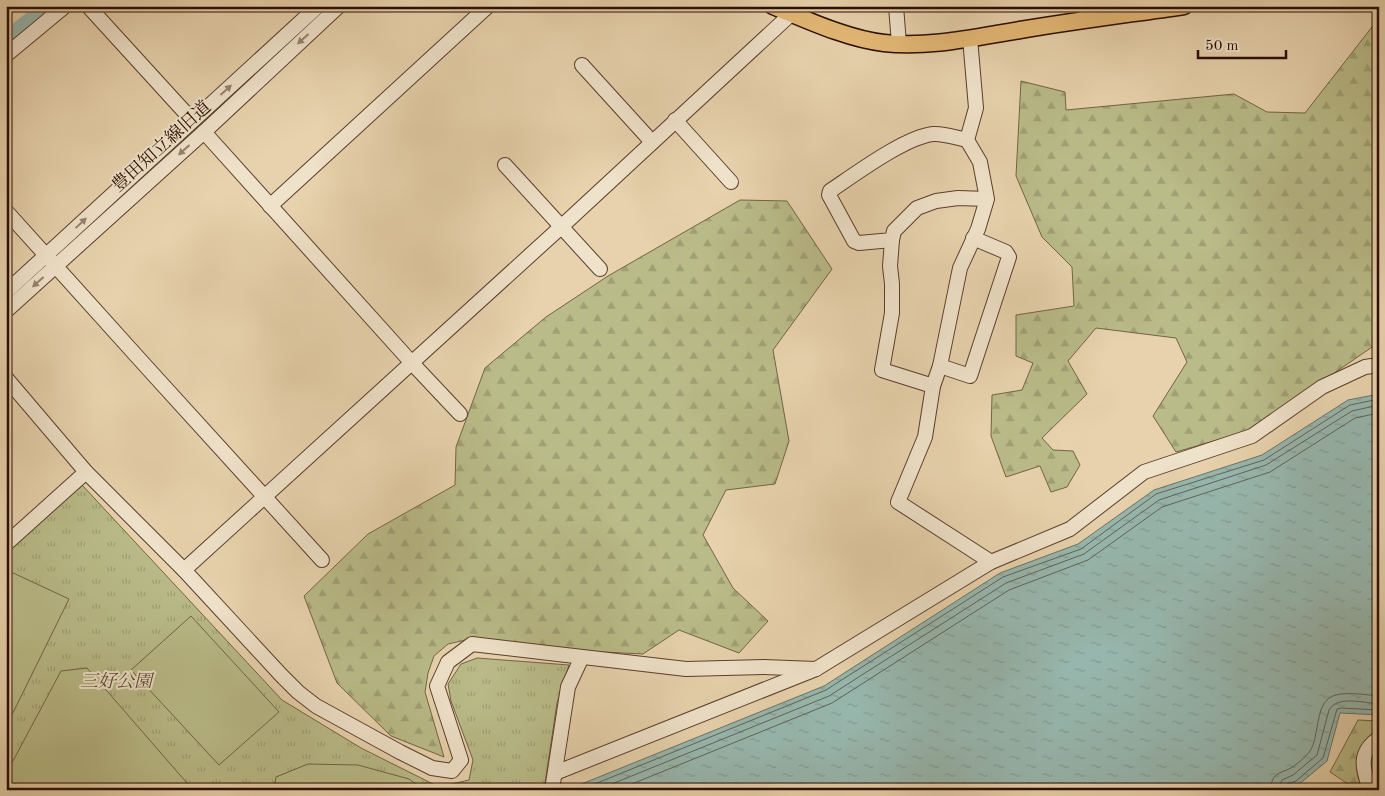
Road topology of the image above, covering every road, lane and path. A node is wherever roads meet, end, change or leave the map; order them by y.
1 (65, 6) edge
2 (88, 6) edge
3 (318, 6) edge
4 (340, 6) edge
5 (488, 6) edge
6 (773, 6) edge
7 (896, 6) edge
8 (1184, 6) edge
9 (1086, 13) edge
10 (791, 14) junction
11 (970, 38) junction
12 (900, 44) junction
13 (6, 55) edge
14 (582, 64) dead end
15 (192, 120) junction
16 (675, 120) junction
17 (204, 132) junction
18 (967, 140) junction
19 (652, 142) junction
20 (505, 165) dead end
21 (731, 182) dead end
22 (987, 199) junction
23 (270, 206) junction
24 (6, 210) edge
25 (561, 227) junction
26 (973, 238) junction
27 (892, 240) junction
28 (46, 256) junction
29 (56, 267) junction
30 (600, 269) dead end
31 (6, 292) edge
32 (6, 311) edge
33 (411, 362) junction
34 (1379, 365) edge
35 (940, 366) junction
36 (6, 378) edge
37 (934, 386) junction
38 (460, 414) dead end
39 (86, 472) junction
40 (265, 496) junction
41 (6, 542) edge
42 (322, 560) dead end
43 (991, 562) junction
44 (184, 570) junction
45 (582, 657) junction
46 (816, 669) junction
47 (1379, 738) edge
48 (555, 773) junction
49 (552, 790) edge
50 (1370, 790) edge

1 - 13 street
2 - 15 street
15 -> 3 street, 豊田知立線旧道
4 -> 17 street, 豊田知立線旧道
5 - 23 street
6 - 10 main road
7 - 12 street
8 - 9 main road
9 - 11 main road
10 - 12 main road
10 - 16 street
11 - 12 main road
11 - 18 street
14 - 19 street
28 -> 15 street, 豊田知立線旧道
16 - 19 street
16 - 21 street
17 - 23 street
17 -> 29 street, 豊田知立線旧道
18 - 22 street
18 - 27 street
19 - 25 street
20 - 25 street
22 - 26 street
22 - 27 street
23 - 33 street
24 - 28 street
25 - 30 street
25 - 33 street
26 - 35 street
26 - 35 street
27 - 37 street
28 - 29 street
28 - 31 street, 豊田知立線旧道
29 -> 32 street, 豊田知立線旧道
29 - 40 street
33 - 38 street
33 - 40 street
34 - 43 street
35 - 37 street
36 - 39 street
37 - 43 street
39 - 41 street
39 - 44 street
40 - 42 street
40 - 44 street
43 - 46 street
44 - 45 street
45 - 46 street
45 - 48 street
46 - 48 street
47 - 50 street
48 - 49 street

